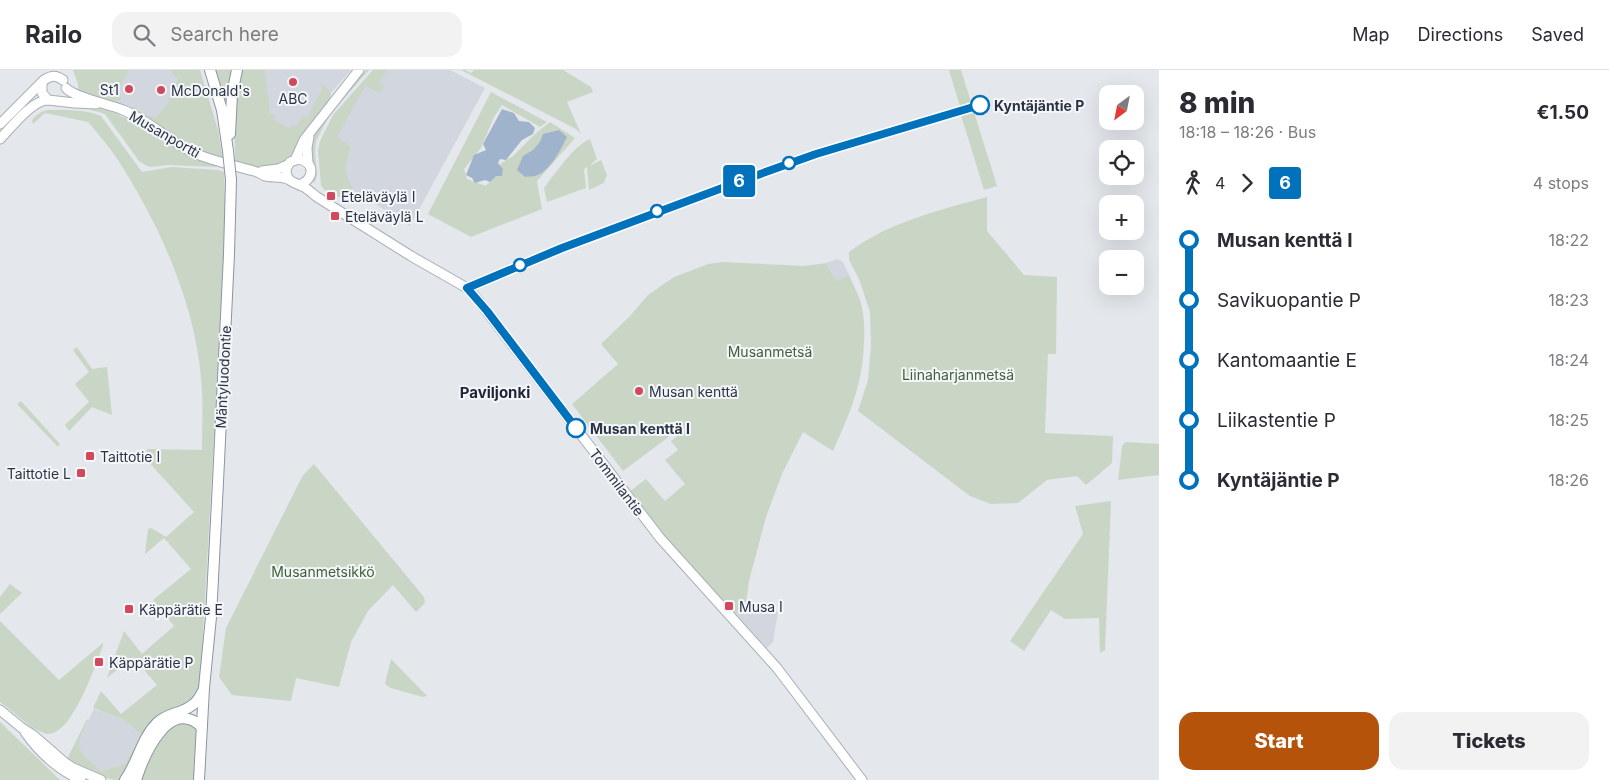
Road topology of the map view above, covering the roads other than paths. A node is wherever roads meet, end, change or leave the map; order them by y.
1 (47, 70) edge
2 (58, 70) edge
3 (206, 70) edge
4 (210, 70) edge
5 (237, 70) edge
6 (359, 70) edge
7 (43, 82) junction
8 (65, 84) junction
9 (51, 100) junction
10 (103, 104) junction
11 (0, 124) edge
12 (310, 132) junction
13 (0, 139) edge
14 (227, 144) junction
15 (291, 162) junction
16 (308, 163) junction
17 (256, 172) junction
18 (288, 179) junction
19 (309, 179) junction
20 (299, 185) junction
21 (325, 201) junction
22 (211, 616) junction
23 (204, 688) junction
24 (0, 710) edge
25 (202, 727) junction
26 (22, 728) junction
27 (860, 778) edge
28 (81, 780) edge
29 (101, 780) edge
30 (125, 780) edge
31 (136, 780) edge
32 (199, 780) edge
33 (203, 780) edge

1 - 7 main road
2 - 8 main road
3 - 14 highway, Mäntyluodontie
4 - 14 highway, Mäntyluodontie
5 - 14 highway
6 - 12 main road
7 - 8 main road
7 - 9 main road
7 - 11 main road
8 - 9 main road
8 - 10 main road, Musanportti
9 - 10 main road, Musanportti
9 - 13 main road
10 - 17 main road, Musanportti
12 - 15 main road
12 - 16 main road
14 - 22 highway, Mäntyluodontie, bridge
15 - 16 main road
15 - 17 main road, Musanportti
15 - 18 main road
16 - 19 main road
17 - 18 main road, Musanportti
18 - 20 main road
19 - 20 main road
19 - 21 main road, Tommilantie
20 - 21 main road, Tommilantie
21 - 27 main road, Tommilantie
22 - 23 highway, Mäntyluodontie
22 - 33 highway, Mäntyluodontie
23 - 25 highway, Mäntyluodontie
23 - 30 highway
24 - 26 main road
25 - 31 highway
25 - 32 highway, Mäntyluodontie
26 - 28 main road
26 - 29 main road

